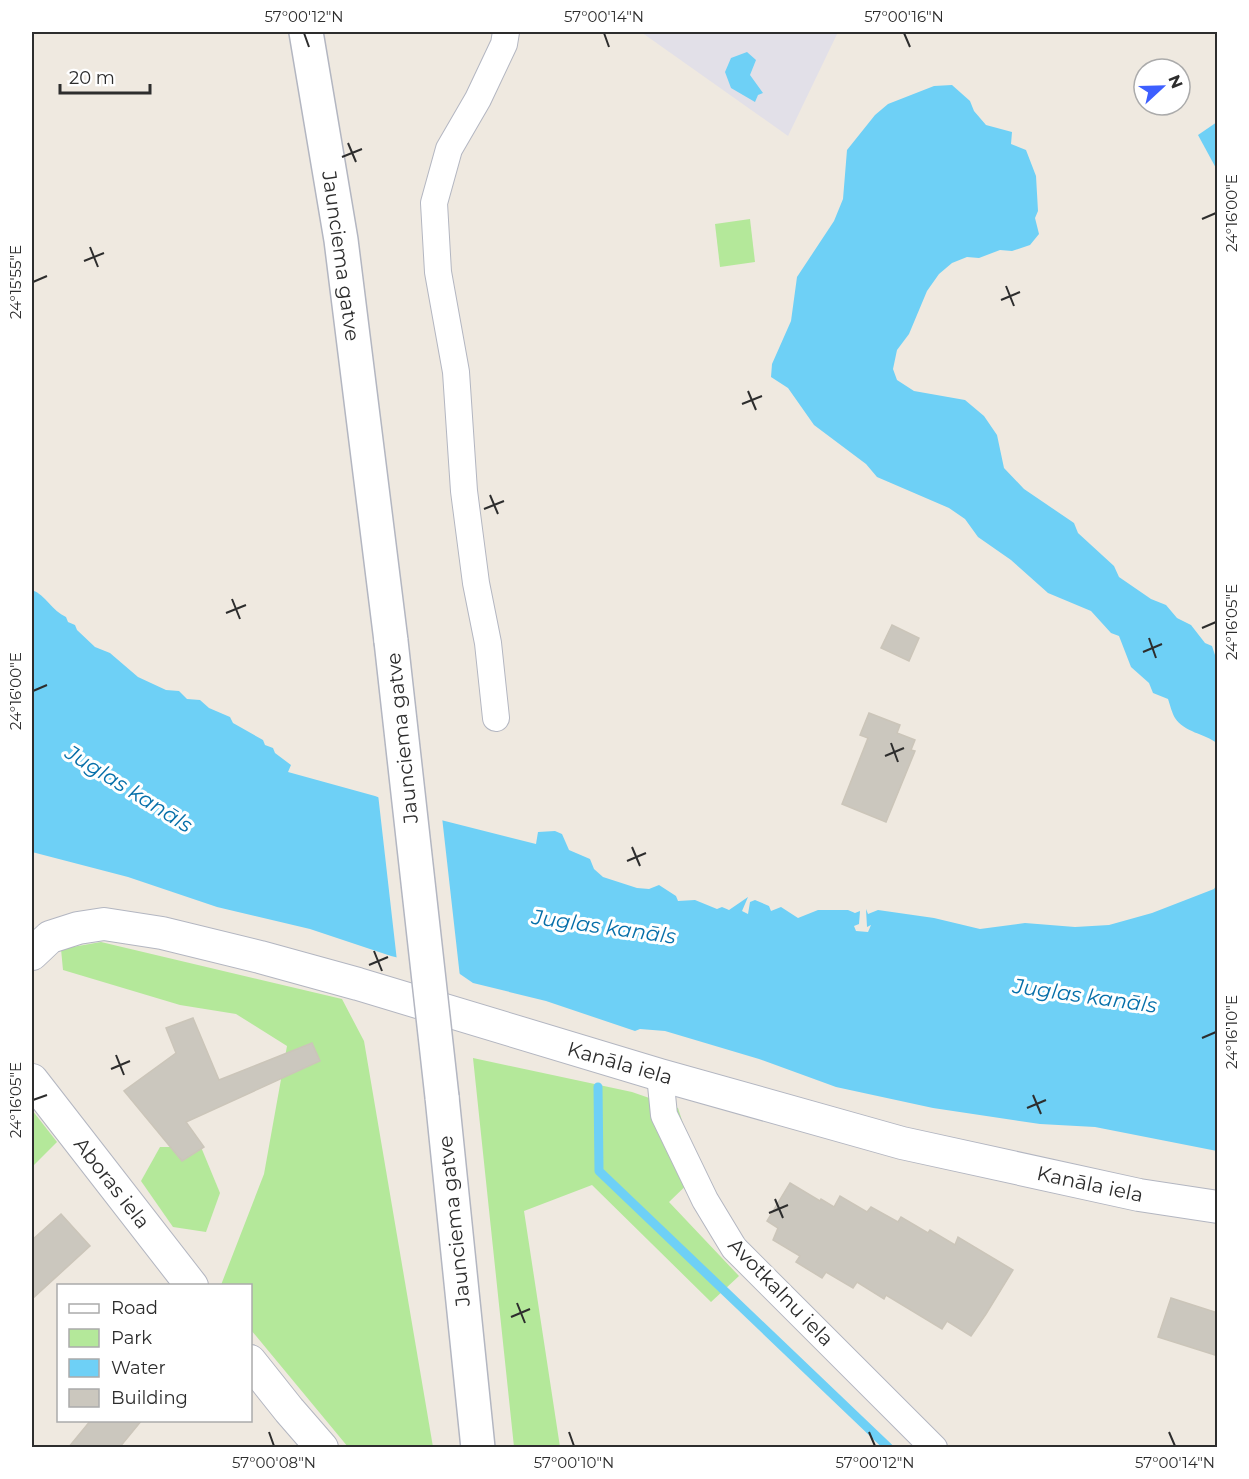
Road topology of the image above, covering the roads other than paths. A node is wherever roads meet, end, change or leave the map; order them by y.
1 (306, 32) edge
2 (506, 32) edge
3 (496, 718) dead end
4 (32, 954) edge
5 (660, 1075) junction
6 (32, 1080) edge
7 (1218, 1207) edge
8 (190, 1284) edge
9 (252, 1364) edge
10 (322, 1448) edge
11 (478, 1448) edge
12 (934, 1448) edge

1 - 11 main road, Jaunciema gatve, bridge
2 - 3 street
4 - 5 street, Kanāla iela
5 - 7 street, Kanāla iela
5 - 12 street, Avotkalnu iela
6 - 8 street, Aboras iela
9 - 10 street

